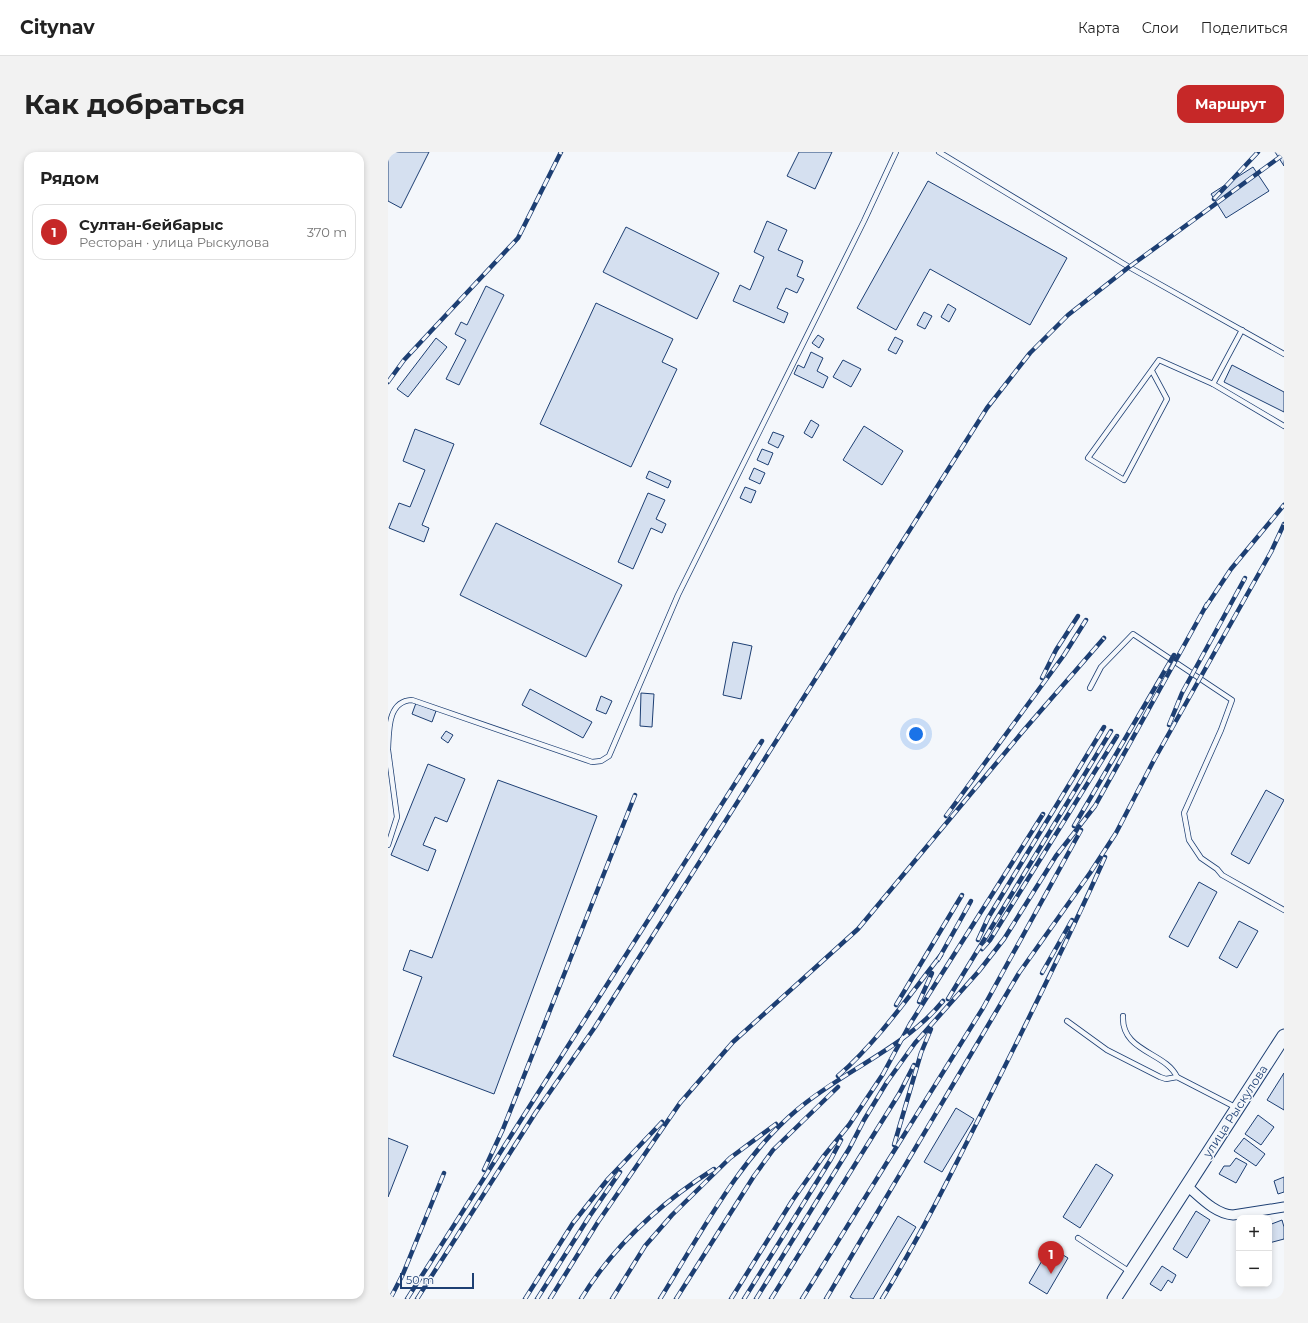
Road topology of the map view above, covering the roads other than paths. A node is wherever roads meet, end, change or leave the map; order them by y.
1 (896, 152) edge
2 (939, 152) edge
3 (1242, 330) junction
4 (1284, 354) edge
5 (1152, 371) junction
6 (1212, 384) junction
7 (1284, 426) edge
8 (1090, 688) dead end
9 (388, 750) edge
10 (388, 845) edge
11 (1284, 910) edge
12 (1124, 1016) dead end
13 (1067, 1021) dead end
14 (1284, 1036) edge
15 (1280, 1048) edge
16 (1177, 1077) junction
17 (1238, 1108) junction
18 (1186, 1186) junction
19 (1284, 1206) edge
20 (1078, 1238) dead end
21 (1130, 1272) junction
22 (1114, 1299) edge

1 - 9 lane
2 - 3 lane
3 - 4 lane
3 - 6 lane
5 - 5 lane
5 - 6 lane
6 - 7 lane
8 - 11 lane
9 - 10 lane
12 - 16 lane
13 - 16 lane
14 - 15 street, улица Рыскулова
15 - 17 street, улица Рыскулова
16 - 17 lane
17 - 18 street, улица Рыскулова
18 - 19 street
18 - 21 street, улица Рыскулова
20 - 21 lane
21 - 22 street, улица Рыскулова

